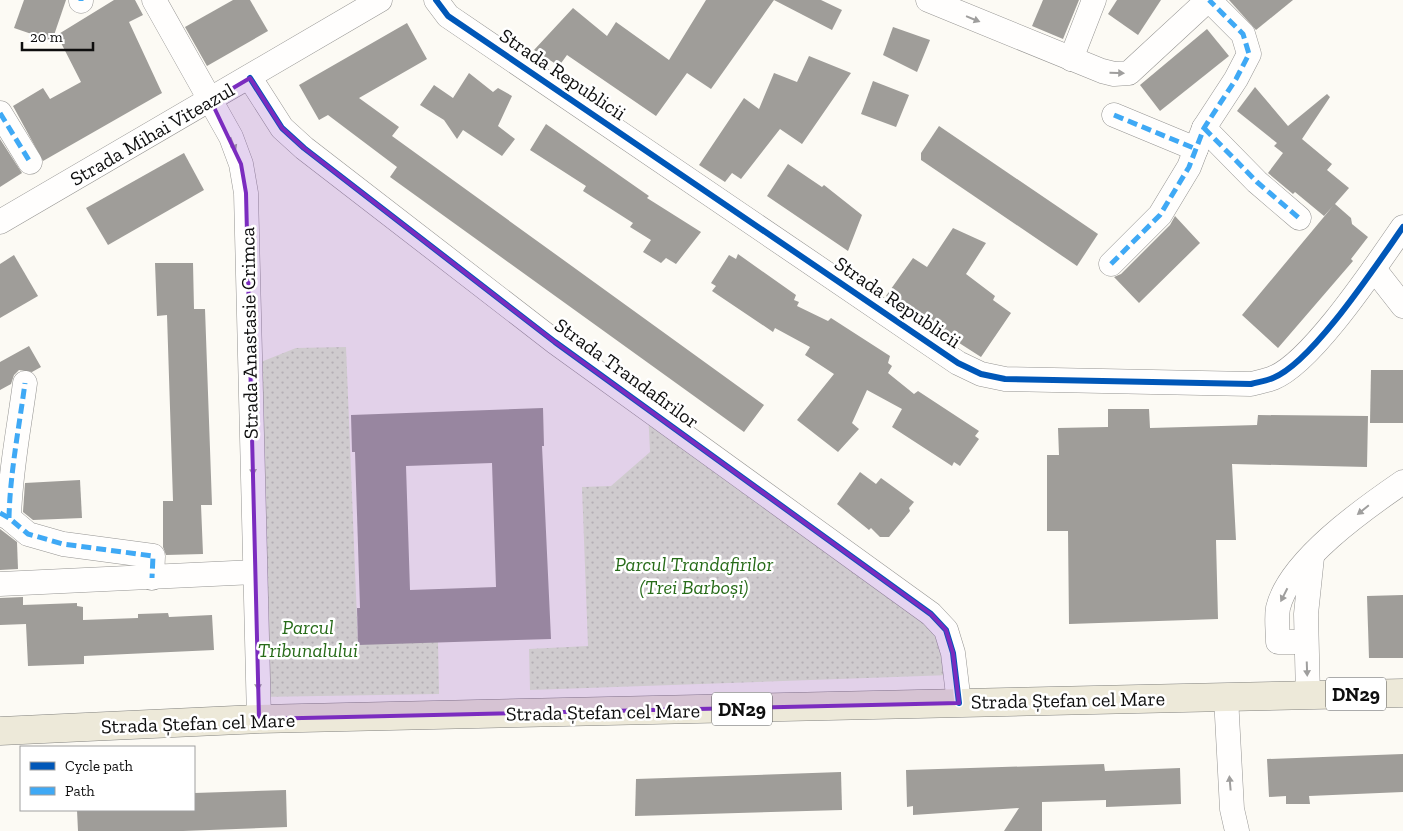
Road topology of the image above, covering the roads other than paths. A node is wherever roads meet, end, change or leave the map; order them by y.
1 (154, 0) edge
2 (380, 0) edge
3 (436, 0) edge
4 (928, 0) edge
5 (1094, 0) edge
6 (1209, 0) edge
7 (1071, 59) junction
8 (250, 78) junction
9 (210, 101) junction
10 (0, 113) edge
11 (1114, 115) dead end
12 (1200, 139) junction
13 (30, 162) dead end
14 (1299, 218) dead end
15 (0, 222) edge
16 (1403, 228) edge
17 (1111, 264) dead end
18 (1374, 269) junction
19 (1403, 306) edge
20 (25, 383) dead end
21 (1403, 482) edge
22 (5, 516) edge
23 (255, 572) junction
24 (152, 578) junction
25 (0, 584) edge
26 (1403, 693) edge
27 (1308, 696) junction
28 (1226, 697) junction
29 (959, 703) junction
30 (259, 719) junction
31 (0, 731) edge
32 (1237, 831) edge

1 - 9 street, Strada Anastasie Crimca
2 - 8 street, Strada Mihai Viteazul
3 - 18 street, Strada Republicii
4 -> 7 street
5 - 7 street
7 -> 6 street
6 - 12 street
8 - 9 street, Strada Mihai Viteazul
8 - 29 street, Strada Trandafirilor
9 - 15 street, Strada Mihai Viteazul
9 -> 23 street, Strada Anastasie Crimca
10 - 13 street
11 - 12 street
12 - 14 street
12 - 17 street
16 - 18 street, Strada Republicii
18 - 19 street
20 - 22 street
21 -> 27 street
22 - 24 street
23 - 24 street
23 -> 30 street, Strada Anastasie Crimca
24 - 25 street
26 - 27 main road, DN29
27 - 28 main road, Strada Ștefan cel Mare / DN29
28 - 29 main road, Strada Ștefan cel Mare / DN29
32 -> 28 street
29 - 30 main road, Strada Ștefan cel Mare / DN29
30 - 31 main road, Strada Ștefan cel Mare / DN29

